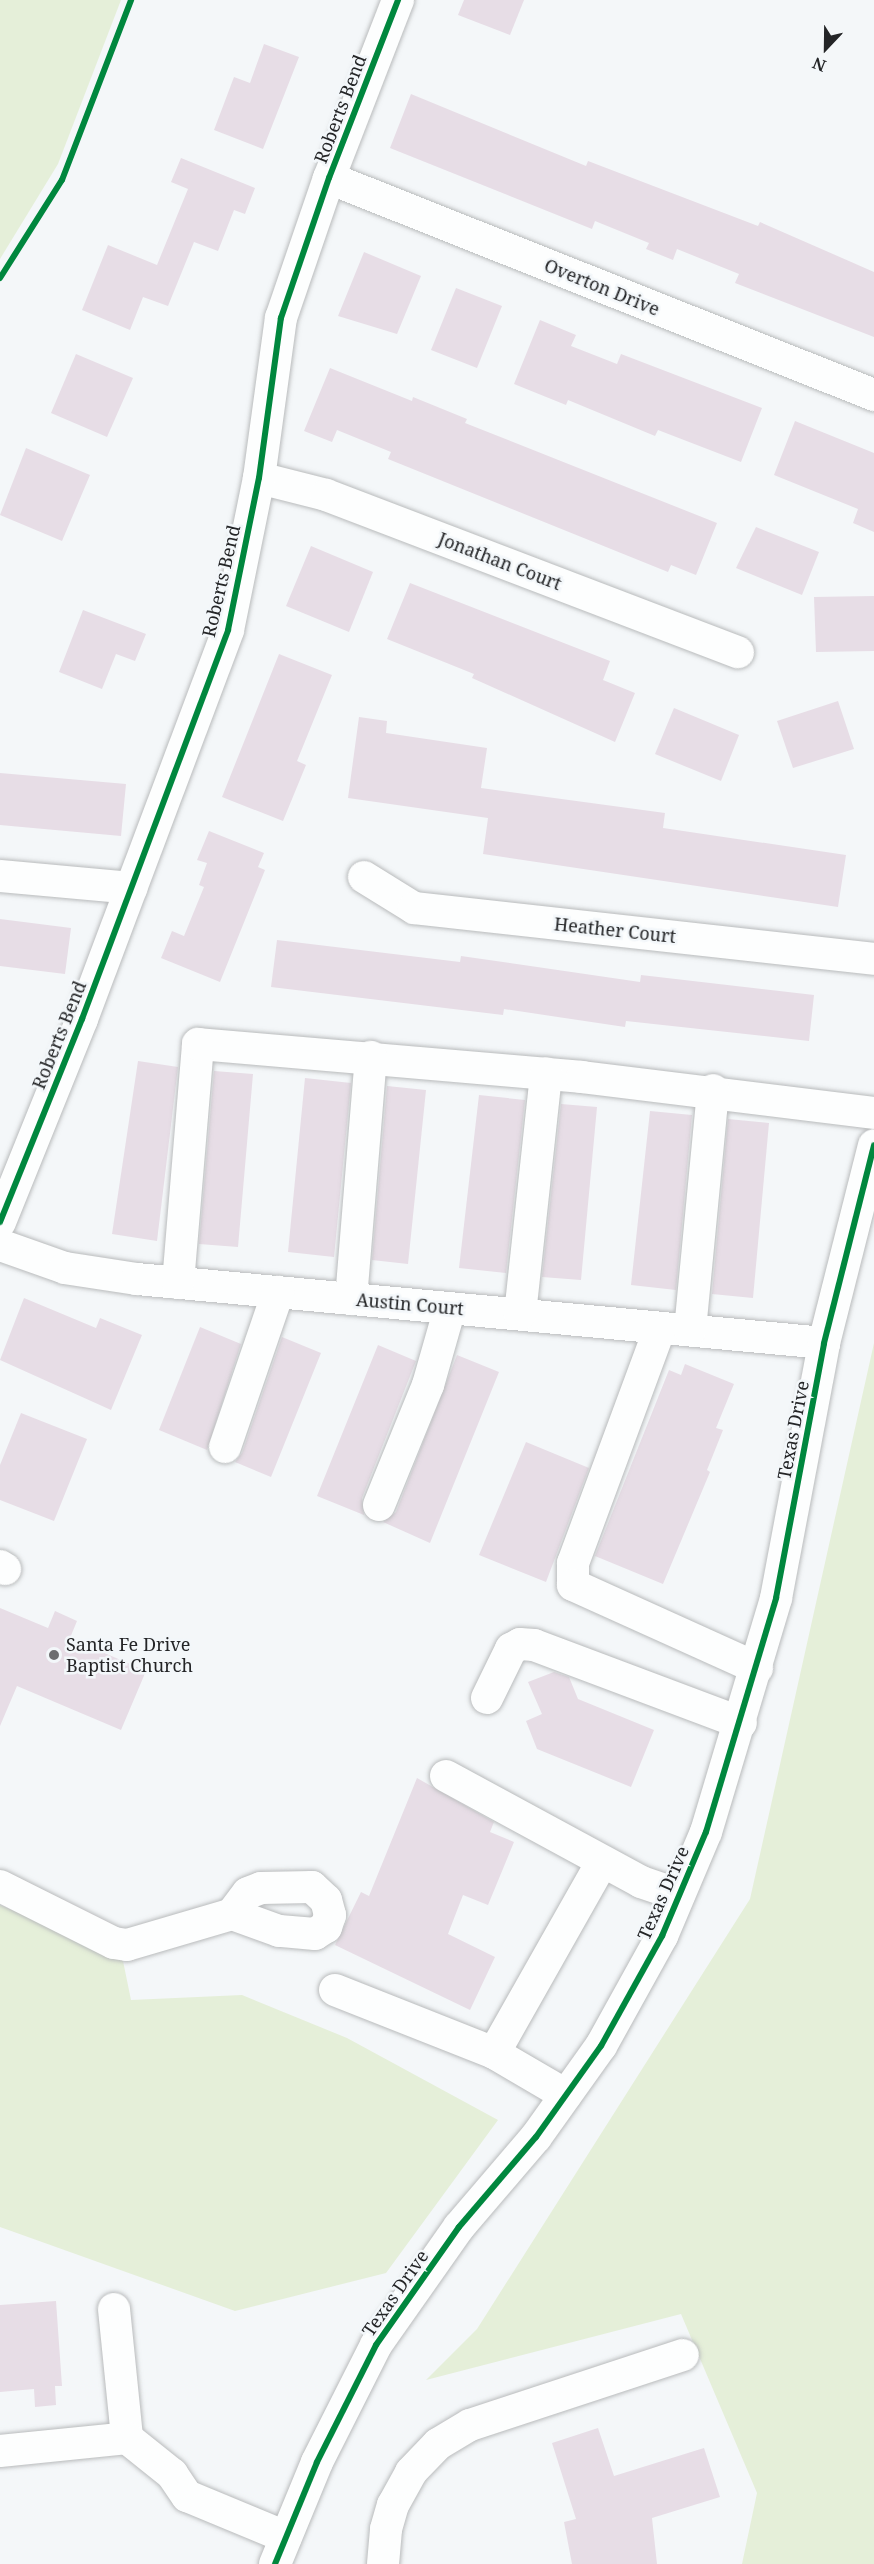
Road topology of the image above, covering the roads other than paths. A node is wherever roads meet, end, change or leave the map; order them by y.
1 (398, 0) edge
2 (329, 178) junction
3 (874, 395) edge
4 (259, 478) junction
5 (738, 652) dead end
6 (0, 876) edge
7 (364, 877) dead end
8 (131, 888) junction
9 (874, 959) edge
10 (371, 1057) junction
11 (546, 1073) junction
12 (712, 1090) junction
13 (874, 1113) edge
14 (874, 1145) edge
15 (0, 1222) edge
16 (0, 1245) edge
17 (178, 1283) junction
18 (278, 1292) junction
19 (351, 1299) junction
20 (450, 1308) junction
21 (520, 1314) junction
22 (675, 1329) junction
23 (824, 1343) junction
24 (225, 1447) dead end
25 (379, 1505) dead end
26 (758, 1668) junction
27 (487, 1698) dead end
28 (741, 1723) junction
29 (446, 1776) dead end
30 (602, 1862) junction
31 (0, 1886) edge
32 (679, 1896) junction
33 (232, 1914) dead end
34 (335, 1990) dead end
35 (494, 2053) junction
36 (566, 2095) junction
37 (114, 2309) dead end
38 (683, 2355) dead end
39 (127, 2438) junction
40 (0, 2451) edge
41 (280, 2551) edge
42 (383, 2564) edge

1 - 2 street, Roberts Bend
2 - 3 street, Overton Drive
2 - 4 street, Roberts Bend
4 - 5 street, Jonathan Court
4 - 8 street, Roberts Bend
6 - 8 street
7 - 9 street, Heather Court
8 - 15 street, Roberts Bend
10 - 11 street
10 - 17 street
10 - 19 street
11 - 12 street
11 - 21 street
12 - 13 street
12 - 22 street
14 - 23 street, Texas Drive
16 - 17 street, Austin Court
17 - 18 street, Austin Court
18 - 19 street, Austin Court
18 - 24 street
19 - 20 street, Austin Court
20 - 21 street, Austin Court
20 - 25 street
21 - 22 street, Austin Court
22 - 23 street, Austin Court
22 - 26 street
23 - 26 street, Texas Drive
26 - 28 street, Texas Drive
27 - 28 street
28 - 32 street, Texas Drive
29 - 30 street
30 - 32 street
30 - 35 street
31 - 33 street
32 - 36 street, Texas Drive
34 - 35 street
35 - 36 street
36 - 41 street, Texas Drive
37 - 39 street
38 - 42 street
39 - 40 street
39 - 41 street

